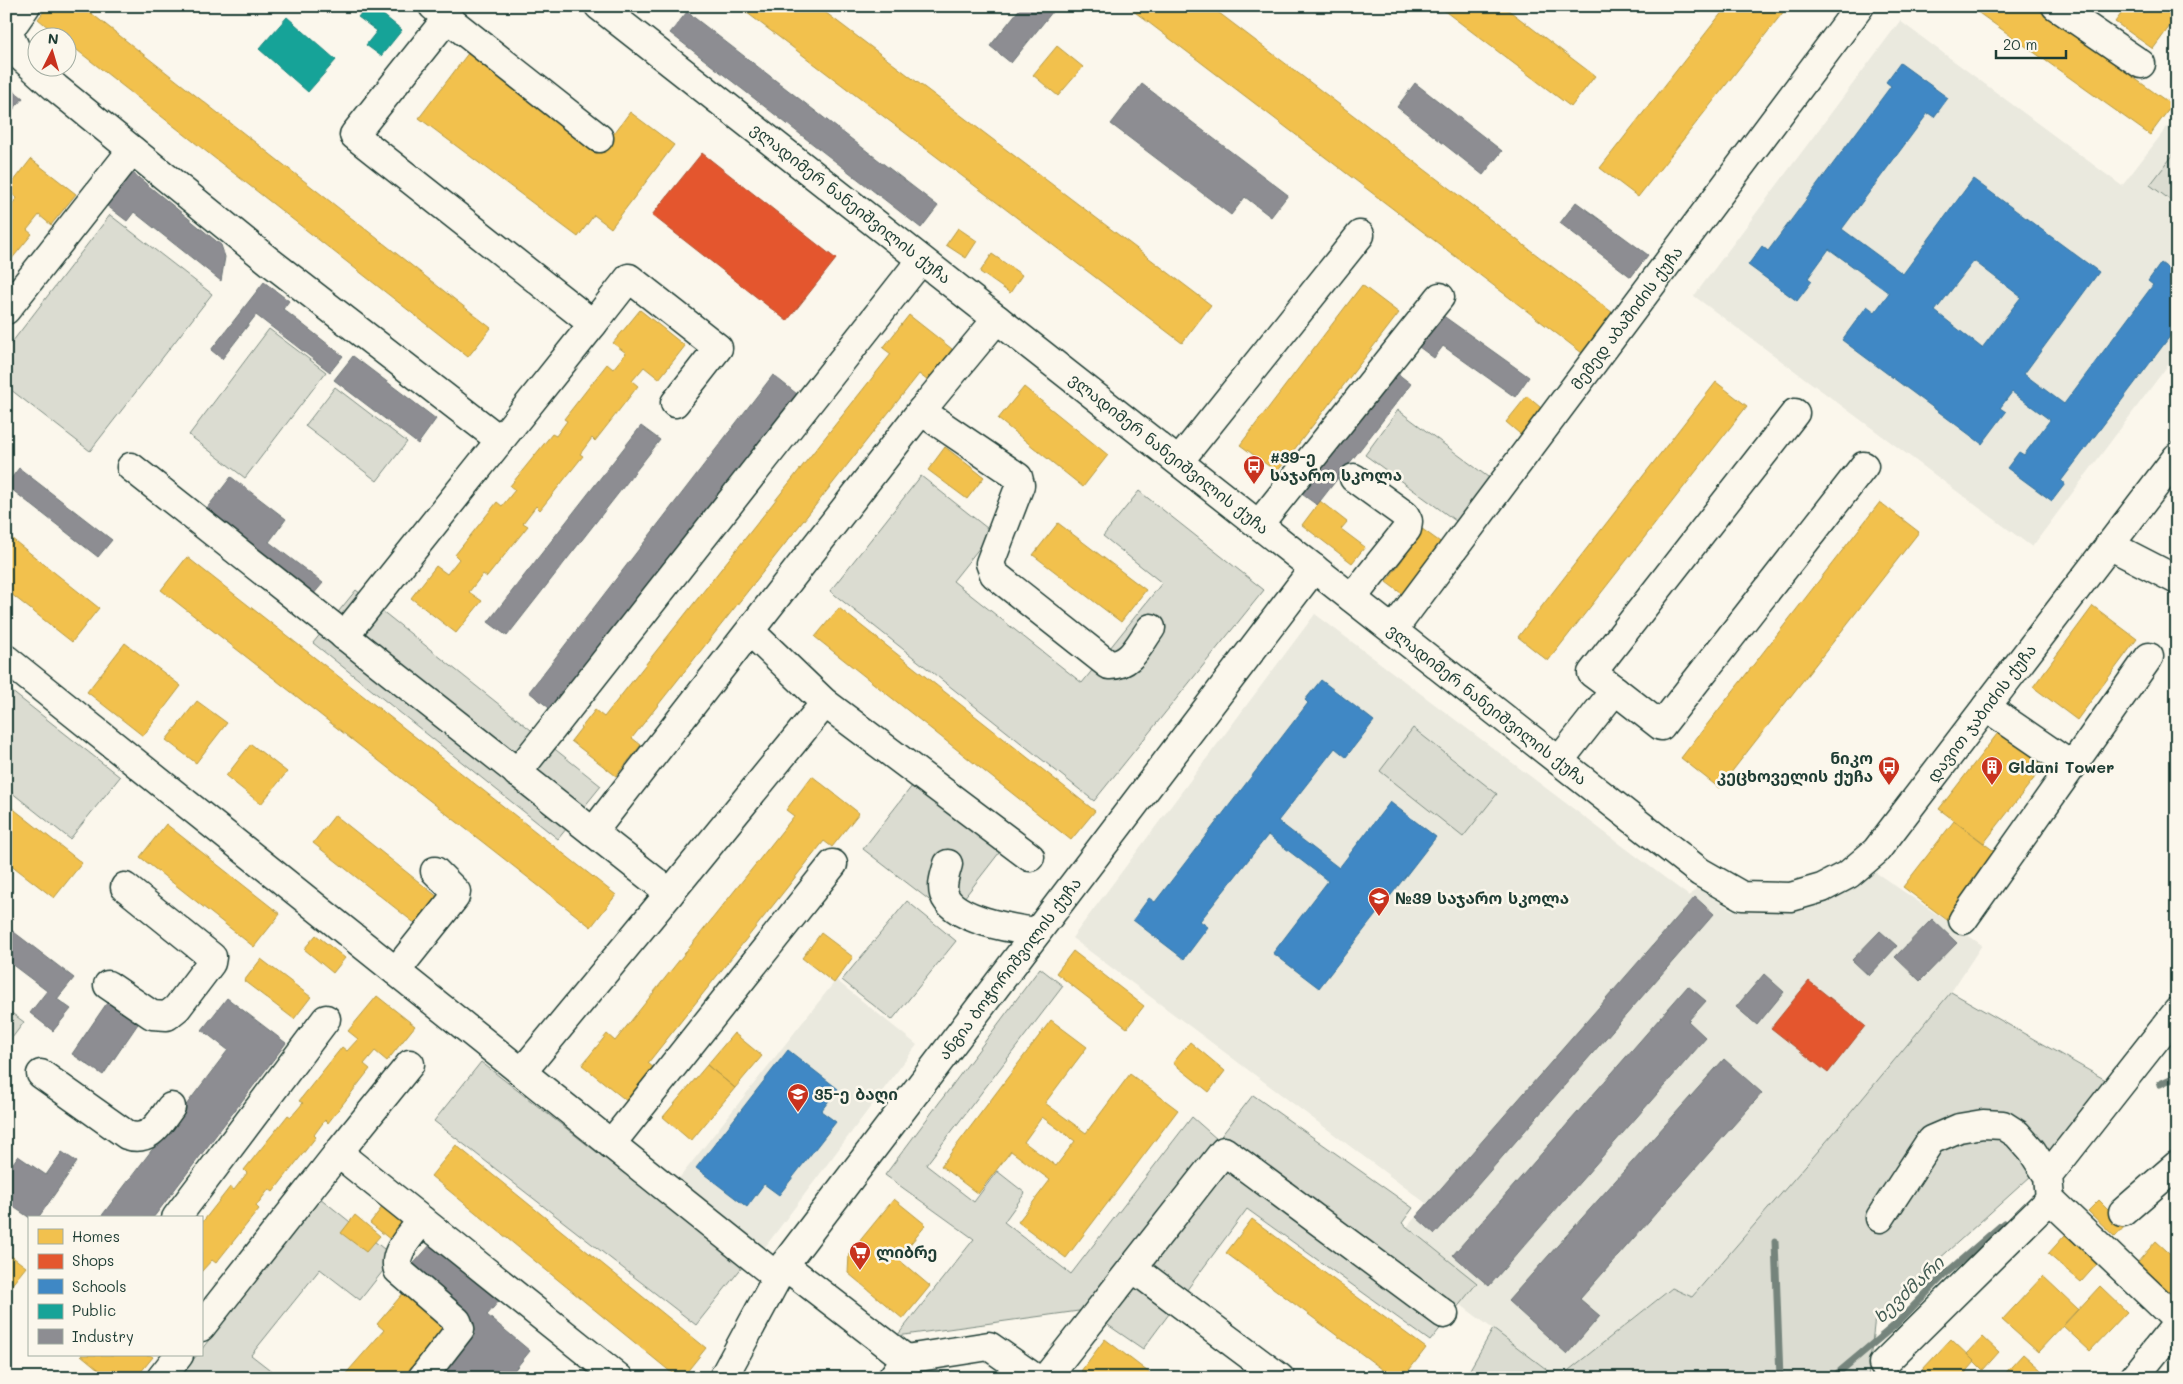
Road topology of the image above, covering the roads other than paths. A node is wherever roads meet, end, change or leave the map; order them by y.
1 (26, 6) edge
2 (598, 6) edge
3 (1860, 6) edge
4 (2056, 6) edge
5 (440, 12) edge
6 (626, 15) edge
7 (2141, 64) dead end
8 (599, 138) dead end
9 (132, 150) junction
10 (1360, 235) dead end
11 (921, 260) junction
12 (1440, 297) dead end
13 (6, 310) edge
14 (997, 319) junction
15 (593, 324) junction
16 (674, 403) dead end
17 (921, 411) junction
18 (1795, 413) dead end
19 (500, 440) junction
20 (2177, 457) edge
21 (1180, 460) junction
22 (1864, 466) dead end
23 (131, 467) dead end
24 (1354, 478) dead end
25 (1259, 524) junction
26 (2109, 545) junction
27 (1314, 568) junction
28 (2177, 580) edge
29 (1352, 598) junction
30 (1151, 628) dead end
31 (1393, 630) junction
32 (751, 632) junction
33 (344, 636) junction
34 (2149, 657) dead end
35 (6, 659) edge
36 (1615, 690) junction
37 (825, 703) junction
38 (1986, 707) junction
39 (1559, 761) junction
40 (2072, 766) junction
41 (517, 772) junction
42 (593, 832) junction
43 (1030, 857) dead end
44 (833, 864) dead end
45 (948, 864) dead end
46 (435, 871) dead end
47 (126, 887) dead end
48 (670, 893) junction
49 (1742, 896) joint
50 (1964, 920) dead end
51 (1037, 932) junction
52 (396, 971) junction
53 (108, 985) dead end
54 (2177, 1012) edge
55 (326, 1019) dead end
56 (410, 1064) dead end
57 (522, 1072) junction
58 (40, 1074) dead end
59 (171, 1107) dead end
60 (611, 1144) junction
61 (338, 1153) junction
62 (2177, 1165) edge
63 (2049, 1188) junction
64 (2123, 1212) dead end
65 (178, 1216) edge
66 (1880, 1218) dead end
67 (422, 1220) junction
68 (1133, 1268) junction
69 (780, 1271) junction
70 (1444, 1314) dead end
71 (2177, 1320) edge
72 (2177, 1324) edge
73 (202, 1326) edge
74 (178, 1356) edge
75 (1883, 1364) dead end
76 (899, 1369) edge
77 (614, 1376) edge
78 (161, 1378) edge
79 (422, 1378) edge
80 (723, 1378) edge
81 (1035, 1378) edge
82 (1046, 1378) edge
83 (1280, 1378) edge
84 (2134, 1378) edge

1 - 9 street
2 - 6 street, ვლადიმერ ნანეიშვილის ქუჩა
3 - 31 street, მემედ აბაშიძის ქუჩა
4 - 7 street
5 - 8 street
5 - 15 street
6 - 11 street, ვლადიმერ ნანეიშვილის ქუჩა
9 - 13 street
9 - 19 street
10 - 21 street
11 - 14 street, ვლადიმერ ნანეიშვილის ქუჩა
11 - 41 street
12 - 25 street
14 - 17 street
14 - 21 street, ვლადიმერ ნანეიშვილის ქუჩა
15 - 16 street
15 - 19 street
17 - 30 street
17 - 32 street
18 - 36 street
19 - 33 street
20 - 26 street, დავით ჯაბიძის ქუჩა
21 - 25 street, ვლადიმერ ნანეიშვილის ქუჩა
22 - 36 street
23 - 33 street
24 - 29 street
25 - 27 street, ვლადიმერ ნანეიშვილის ქუჩა
26 - 28 street
26 - 38 street, დავით ჯაბიძის ქუჩა
27 - 29 street, ვლადიმერ ნანეიშვილის ქუჩა
27 - 51 street, ანგია ბოჭორიშვილის ქუჩა
29 - 31 street, ვლადიმერ ნანეიშვილის ქუჩა
31 - 39 street, ვლადიმერ ნანეიშვილის ქუჩა
32 - 37 street
32 - 42 street
33 - 41 street
34 - 40 street
35 - 52 street
36 - 39 street
37 - 43 street
37 - 48 street
38 - 40 street
38 - 49 street, დავით ჯაბიძის ქუჩა
39 - 49 street, ვლადიმერ ნანეიშვილის ქუჩა
40 - 50 street
41 - 42 street
42 - 48 street
44 - 60 street
45 - 51 street
46 - 52 street
47 - 53 street
48 - 57 street
51 - 69 street, ანგია ბოჭორიშვილის ქუჩა
52 - 57 street
54 - 63 street
55 - 65 street
56 - 61 street
57 - 60 street
58 - 59 street
60 - 69 street
61 - 67 street
61 - 73 street
62 - 64 street
63 - 66 street
63 - 71 street
63 - 75 street
67 - 77 street
67 - 79 street
68 - 70 street
68 - 82 street
68 - 83 street
69 - 76 street
69 - 80 street, ანგია ბოჭორიშვილის ქუჩა
72 - 84 street
74 - 78 street
76 - 81 street

